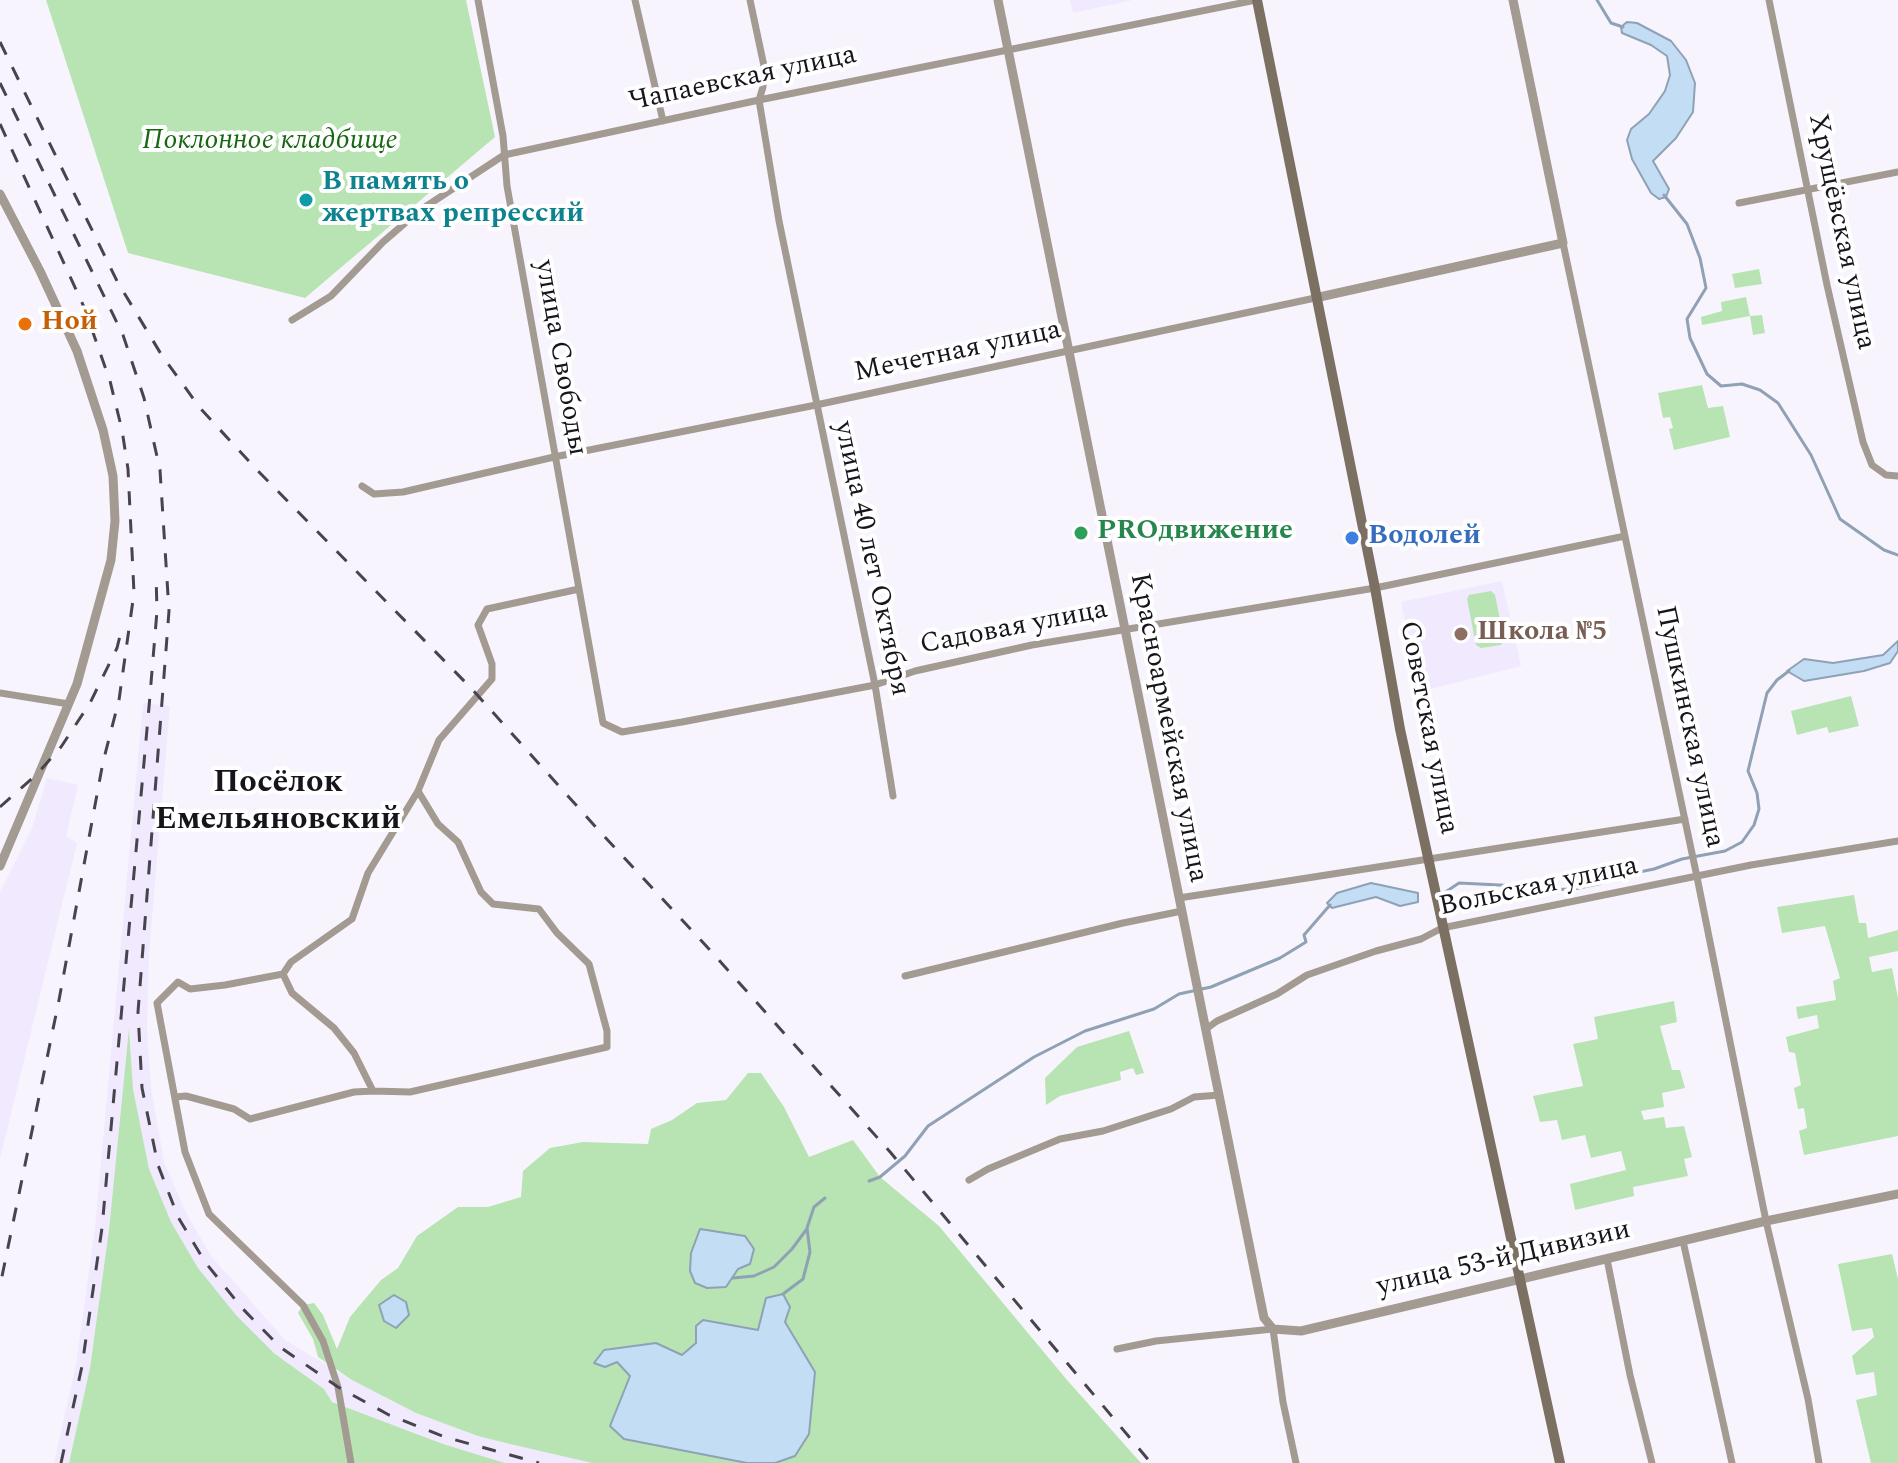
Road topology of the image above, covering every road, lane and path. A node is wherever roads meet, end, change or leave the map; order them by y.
1 (478, 0) edge
2 (635, 0) edge
3 (750, 0) edge
4 (998, 0) edge
5 (1256, 0) edge
6 (1513, 0) edge
7 (1769, 0) edge
8 (1008, 50) junction
9 (759, 100) junction
10 (663, 121) junction
11 (504, 155) junction
12 (1898, 172) edge
13 (1808, 191) junction
14 (0, 194) edge
15 (1739, 203) dead end
16 (1563, 243) junction
17 (1315, 298) junction
18 (292, 320) dead end
19 (1068, 352) junction
20 (816, 405) junction
21 (554, 457) junction
22 (1898, 476) edge
23 (362, 486) dead end
24 (1625, 536) junction
25 (1375, 588) junction
26 (579, 589) junction
27 (1125, 629) junction
28 (875, 685) junction
29 (0, 693) edge
30 (69, 704) junction
31 (603, 723) joint
32 (418, 791) junction
33 (893, 796) dead end
34 (1685, 819) junction
35 (1898, 841) edge
36 (1429, 859) junction
37 (0, 866) edge
38 (1697, 877) junction
39 (1179, 898) junction
40 (1182, 911) junction
41 (1442, 928) junction
42 (283, 974) junction
43 (905, 976) dead end
44 (1205, 1024) junction
45 (373, 1091) junction
46 (1219, 1095) junction
47 (175, 1097) junction
48 (969, 1180) dead end
49 (1898, 1194) edge
50 (1766, 1221) junction
51 (1683, 1241) junction
52 (1607, 1259) junction
53 (1519, 1280) junction
54 (1273, 1329) junction
55 (1117, 1349) dead end
56 (351, 1463) edge
57 (1296, 1463) edge
58 (1560, 1463) edge
59 (1652, 1463) edge
60 (1732, 1463) edge
61 (1819, 1463) edge

1 - 11 street, улица Свободы
2 - 10 street
3 - 9 street, улица 40 лет Октября
4 - 8 street, Красноармейская улица
5 - 8 street, Чапаевская улица
5 - 17 main road, Советская улица
6 - 16 street, Пушкинская улица
7 - 13 street, Хрущёвская улица
8 - 9 street, Чапаевская улица
8 - 19 street, Красноармейская улица
9 - 10 street, Чапаевская улица
9 - 20 street, улица 40 лет Октября
10 - 11 street, Чапаевская улица
11 - 18 street, Чапаевская улица
11 - 21 street, улица Свободы
12 - 13 street
13 - 15 street
13 - 22 street, Хрущёвская улица
14 - 30 street
16 - 17 street, Мечетная улица
16 - 24 street, Пушкинская улица
17 - 19 street, Мечетная улица
17 - 25 main road, Советская улица
19 - 20 street, Мечетная улица
19 - 27 street, Красноармейская улица
20 - 21 street, Мечетная улица
20 - 28 street, улица 40 лет Октября
21 - 23 street, Мечетная улица
21 - 26 street, улица Свободы
24 - 25 street, Садовая улица
24 - 34 street, Пушкинская улица
25 - 27 street, Садовая улица
25 - 36 main road, Советская улица
26 - 31 street, улица Свободы
26 - 32 street
27 - 28 street, Садовая улица
27 - 39 street, Красноармейская улица
28 - 31 street, Садовая улица
28 - 33 street, улица 40 лет Октября
29 - 30 street
30 - 37 street
32 - 42 street
32 - 45 street
34 - 36 street, Вольская улица
34 - 38 street, Пушкинская улица
35 - 38 street, Вольская улица
36 - 39 street, Вольская улица
36 - 41 main road, Советская улица
38 - 41 street, Вольская улица
38 - 50 street, Пушкинская улица
39 - 40 street, Красноармейская улица
40 - 43 street
40 - 44 street, Красноармейская улица
41 - 44 street, Вольская улица
41 - 53 main road, Советская улица
42 - 45 street
42 - 47 street
44 - 46 street, Красноармейская улица
45 - 47 street
46 - 48 street
46 - 54 street, Красноармейская улица
47 - 56 street
49 - 50 street, улица 53-й Дивизии
50 - 51 street, улица 53-й Дивизии
50 - 61 street, Пушкинская улица
51 - 52 street, улица 53-й Дивизии
51 - 60 street
52 - 53 street, улица 53-й Дивизии
52 - 59 street
53 - 54 street, улица 53-й Дивизии
53 - 58 main road, Советская улица
54 - 55 street, улица 53-й Дивизии
54 - 57 street, Красноармейская улица

